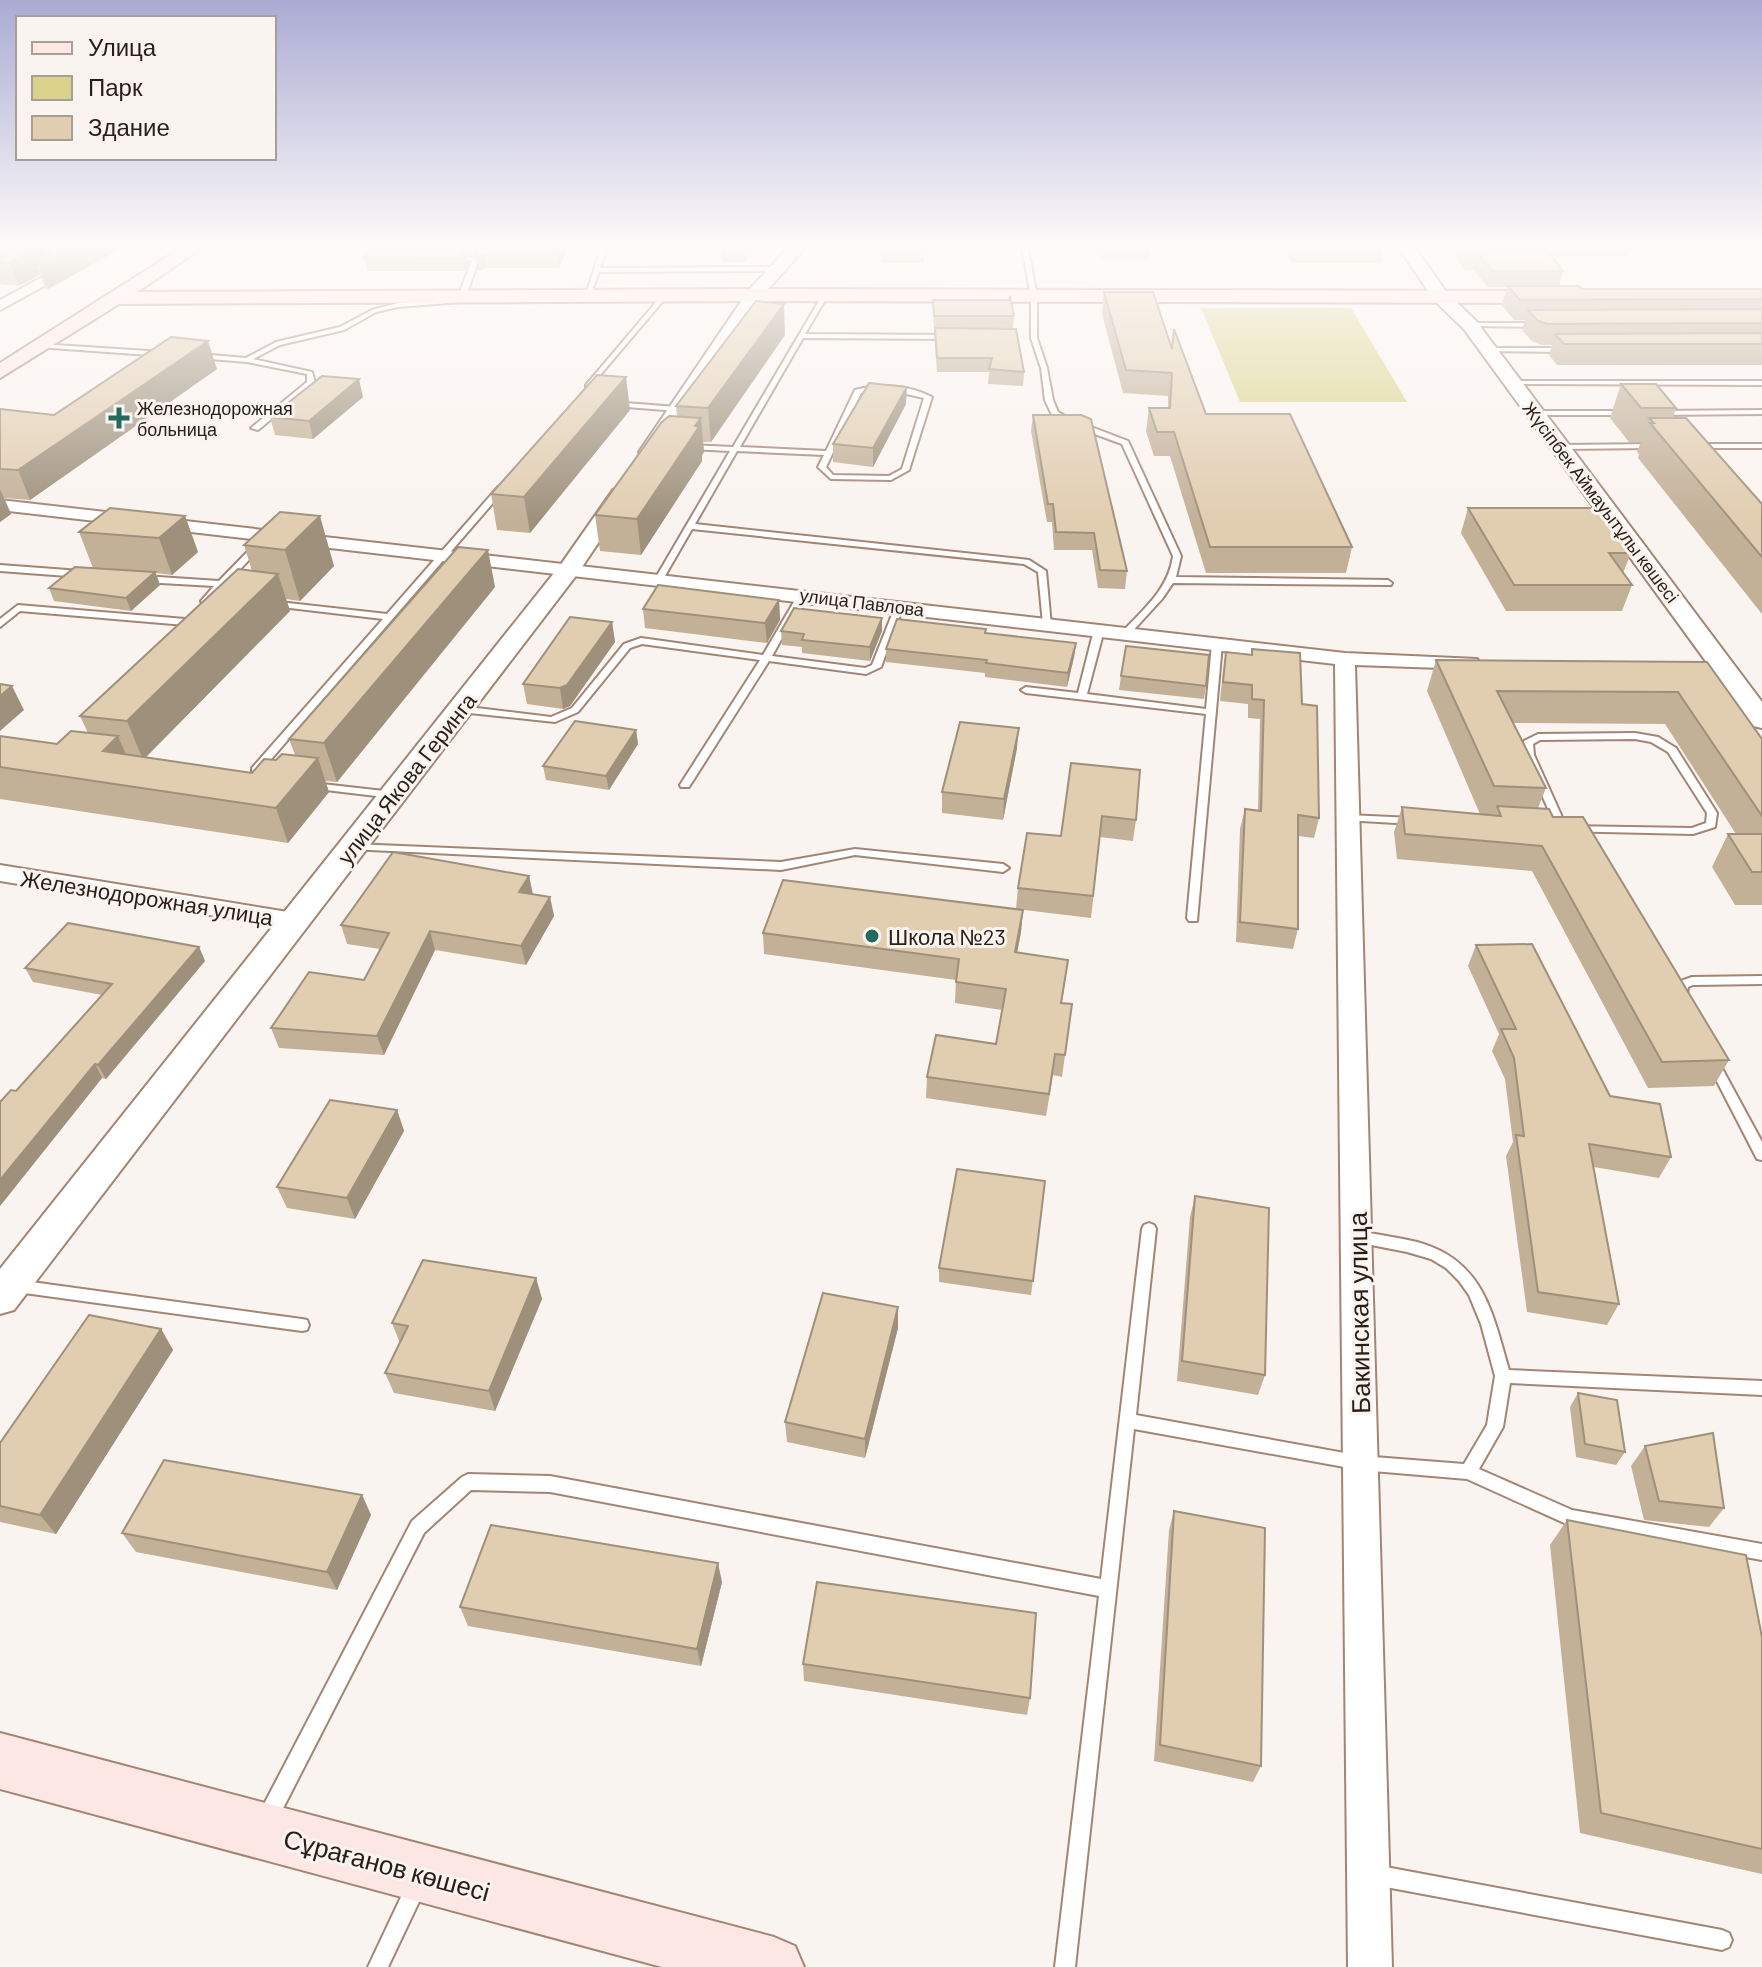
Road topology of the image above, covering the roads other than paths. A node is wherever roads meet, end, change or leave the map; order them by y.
1 (50, 340) edge
2 (293, 340) edge
3 (627, 340) edge
4 (724, 340) edge
5 (800, 340) edge
6 (1035, 340) edge
7 (1481, 340) edge
8 (40, 346) junction
9 (1489, 350) junction
10 (1580, 350) edge
11 (168, 354) edge
12 (184, 355) edge
13 (247, 360) junction
14 (0, 372) edge
15 (1513, 383) junction
16 (1762, 383) edge
17 (586, 389) edge
18 (605, 403) edge
19 (677, 409) junction
20 (1762, 412) edge
21 (1535, 413) junction
22 (255, 428) dead end
23 (667, 445) junction
24 (1661, 446) edge
25 (1690, 446) edge
26 (1762, 446) edge
27 (1559, 447) junction
28 (735, 450) junction
29 (829, 453) junction
30 (505, 484) edge
31 (0, 505) edge
32 (690, 526) junction
33 (266, 536) junction
34 (445, 555) junction
35 (0, 568) edge
36 (570, 568) junction
37 (95, 575) edge
38 (126, 577) edge
39 (659, 579) junction
40 (1171, 580) junction
41 (1388, 583) dead end
42 (221, 584) junction
43 (802, 595) junction
44 (210, 596) junction
45 (225, 597) edge
46 (255, 601) edge
47 (899, 607) junction
48 (391, 617) junction
49 (185, 622) junction
50 (0, 624) edge
51 (1048, 624) junction
52 (1099, 630) junction
53 (174, 633) edge
54 (1126, 633) junction
55 (1217, 644) junction
56 (766, 658) junction
57 (1345, 659) junction
58 (1488, 664) edge
59 (1694, 670) edge
60 (1726, 671) junction
61 (1026, 690) dead end
62 (1082, 697) junction
63 (460, 709) junction
64 (1211, 712) junction
65 (1762, 720) edge
66 (263, 780) edge
67 (306, 785) edge
68 (685, 785) dead end
69 (393, 795) junction
70 (1348, 818) junction
71 (1425, 822) edge
72 (1547, 829) edge
73 (1562, 829) junction
74 (353, 847) junction
75 (1003, 868) dead end
76 (0, 873) edge
77 (1193, 918) dead end
78 (294, 921) junction
79 (1762, 980) edge
80 (1686, 1012) edge
81 (1707, 1051) edge
82 (1762, 1155) edge
83 (1149, 1229) dead end
84 (1356, 1236) junction
85 (5, 1291) edge
86 (302, 1325) dead end
87 (1503, 1376) junction
88 (1762, 1388) edge
89 (1127, 1421) junction
90 (1361, 1463) junction
91 (1468, 1472) junction
92 (1762, 1552) edge
93 (1108, 1589) junction
94 (0, 1761) edge
95 (261, 1831) junction
96 (422, 1874) junction
97 (1368, 1874) junction
98 (1722, 1940) dead end
99 (378, 1967) edge
100 (774, 1967) edge
101 (1065, 1967) edge
102 (1370, 1967) edge

1 - 8 main road
2 - 13 lane
3 - 17 lane
4 - 19 street, улица Якова Геринга
5 - 28 lane
6 - 40 lane
7 - 9 street, Жүсіпбек Аймауытұлы көшесі
8 - 11 lane
8 - 14 main road
9 - 10 lane
9 - 15 street, Жүсіпбек Аймауытұлы көшесі
12 - 13 lane
13 - 22 lane
15 - 16 lane
15 - 21 street, Жүсіпбек Аймауытұлы көшесі
18 - 19 lane
19 - 23 street, улица Якова Геринга
20 - 21 lane
21 - 27 street, Жүсіпбек Аймауытұлы көшесі
23 - 28 lane
23 - 36 street, улица Якова Геринга
24 - 27 lane
25 - 26 lane
27 - 60 street, Жүсіпбек Аймауытұлы көшесі
28 - 29 lane
28 - 32 lane
29 - 29 lane
30 - 34 lane
31 - 33 street, улица Павлова
32 - 39 lane
32 - 51 lane
33 - 34 street, улица Павлова
33 - 42 lane
34 - 36 street, улица Павлова
34 - 48 lane
35 - 37 lane
36 - 39 street, улица Павлова
36 - 63 street, улица Якова Геринга
38 - 42 lane
39 - 43 street, улица Павлова
40 - 41 lane
40 - 54 lane
42 - 44 lane
43 - 47 street, улица Павлова
43 - 56 lane
44 - 45 lane
44 - 49 lane
46 - 48 lane
47 - 51 street, улица Павлова
47 - 56 lane
48 - 66 lane
49 - 50 lane
49 - 53 lane
51 - 52 street, улица Павлова
52 - 54 street, улица Павлова
52 - 62 lane
54 - 55 street, улица Павлова
55 - 57 street, улица Павлова
55 - 64 lane
56 - 63 lane
56 - 68 lane
57 - 58 street, улица Павлова
57 - 70 street, Бакинская улица
59 - 60 street
60 - 65 street, Жүсіпбек Аймауытұлы көшесі
61 - 62 lane
62 - 64 lane
63 - 69 street, улица Якова Геринга
64 - 77 lane
67 - 69 lane
69 - 74 street, улица Якова Геринга
70 - 71 lane
70 - 84 street, Бакинская улица
72 - 73 lane
73 - 73 lane
74 - 75 lane
74 - 78 street, улица Якова Геринга
76 - 78 street, Железнодорожная улица
78 - 85 street, улица Якова Геринга
79 - 80 lane
81 - 82 lane
83 - 89 lane
84 - 87 lane
84 - 90 street, Бакинская улица
85 - 86 lane
87 - 88 lane
87 - 91 lane
89 - 90 lane
89 - 93 lane
90 - 91 lane
90 - 97 street, Бакинская улица
91 - 92 lane
93 - 95 lane
93 - 101 lane
94 - 95 main road, Сұрағанов көшесі
95 - 96 main road, Сұрағанов көшесі
96 - 99 lane
96 - 100 main road, Сұрағанов көшесі
97 - 98 lane
97 - 102 street, Бакинская улица

